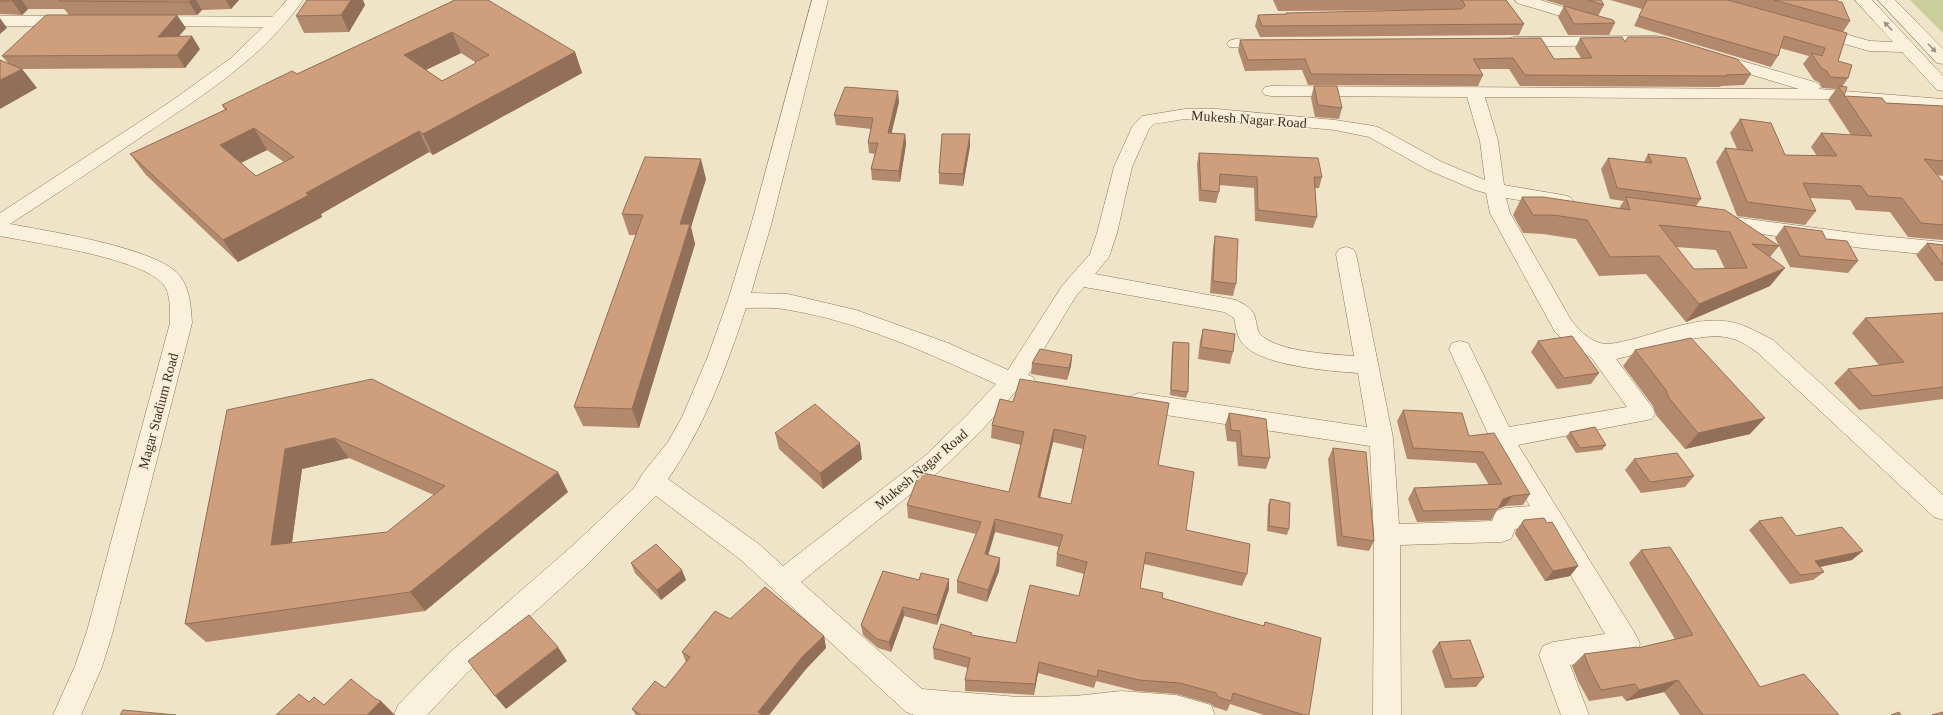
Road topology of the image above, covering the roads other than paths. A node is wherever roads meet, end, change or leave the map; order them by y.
1 (295, 0) edge
2 (820, 0) edge
3 (1523, 0) edge
4 (1863, 0) edge
5 (1886, 0) edge
6 (0, 21) edge
7 (79, 21) edge
8 (135, 21) edge
9 (278, 22) junction
10 (1802, 27) edge
11 (1499, 42) edge
12 (1235, 44) dead end
13 (1288, 44) edge
14 (1907, 47) junction
15 (1702, 54) edge
16 (1943, 59) edge
17 (1943, 86) edge
18 (1271, 91) dead end
19 (1474, 92) junction
20 (1836, 94) junction
21 (1943, 104) edge
22 (1494, 188) junction
23 (1578, 203) edge
24 (1704, 220) edge
25 (0, 222) edge
26 (0, 229) edge
27 (1943, 249) edge
28 (1346, 254) dead end
29 (1080, 279) junction
30 (738, 300) junction
31 (1460, 349) dead end
32 (1598, 351) junction
33 (1368, 366) junction
34 (1012, 381) junction
35 (1043, 386) edge
36 (1122, 399) edge
37 (1381, 438) junction
38 (1502, 438) junction
39 (652, 480) junction
40 (1943, 510) edge
41 (1549, 515) junction
42 (1387, 535) junction
43 (776, 575) junction
44 (910, 709) edge
45 (67, 715) edge
46 (408, 715) edge
47 (1200, 715) edge
48 (1387, 715) edge
49 (1575, 715) edge

1 - 9 street
2 - 30 street
3 - 11 street
14 -> 4 street
5 -> 16 street
6 - 7 street
8 - 9 street
9 - 25 street
10 - 14 street
12 - 13 street
14 - 17 street
15 - 20 street
18 - 19 street
19 - 20 street
19 - 22 street
20 - 21 street
22 - 23 street, Mukesh Nagar Road
22 - 29 street, Mukesh Nagar Road
22 - 32 street
24 - 27 street
26 - 45 street, Magar Stadium Road
28 - 33 street
29 - 33 street
29 - 34 street, Mukesh Nagar Road
30 - 34 street
30 - 39 street
31 - 38 street
32 - 38 street
32 - 40 street
33 - 37 street
34 - 35 street
34 - 43 street, Mukesh Nagar Road
36 - 37 street
37 - 42 street
38 - 41 street
39 - 43 street
39 - 46 street
41 - 42 street
41 - 49 street
42 - 48 street
43 - 44 street
44 - 47 street

